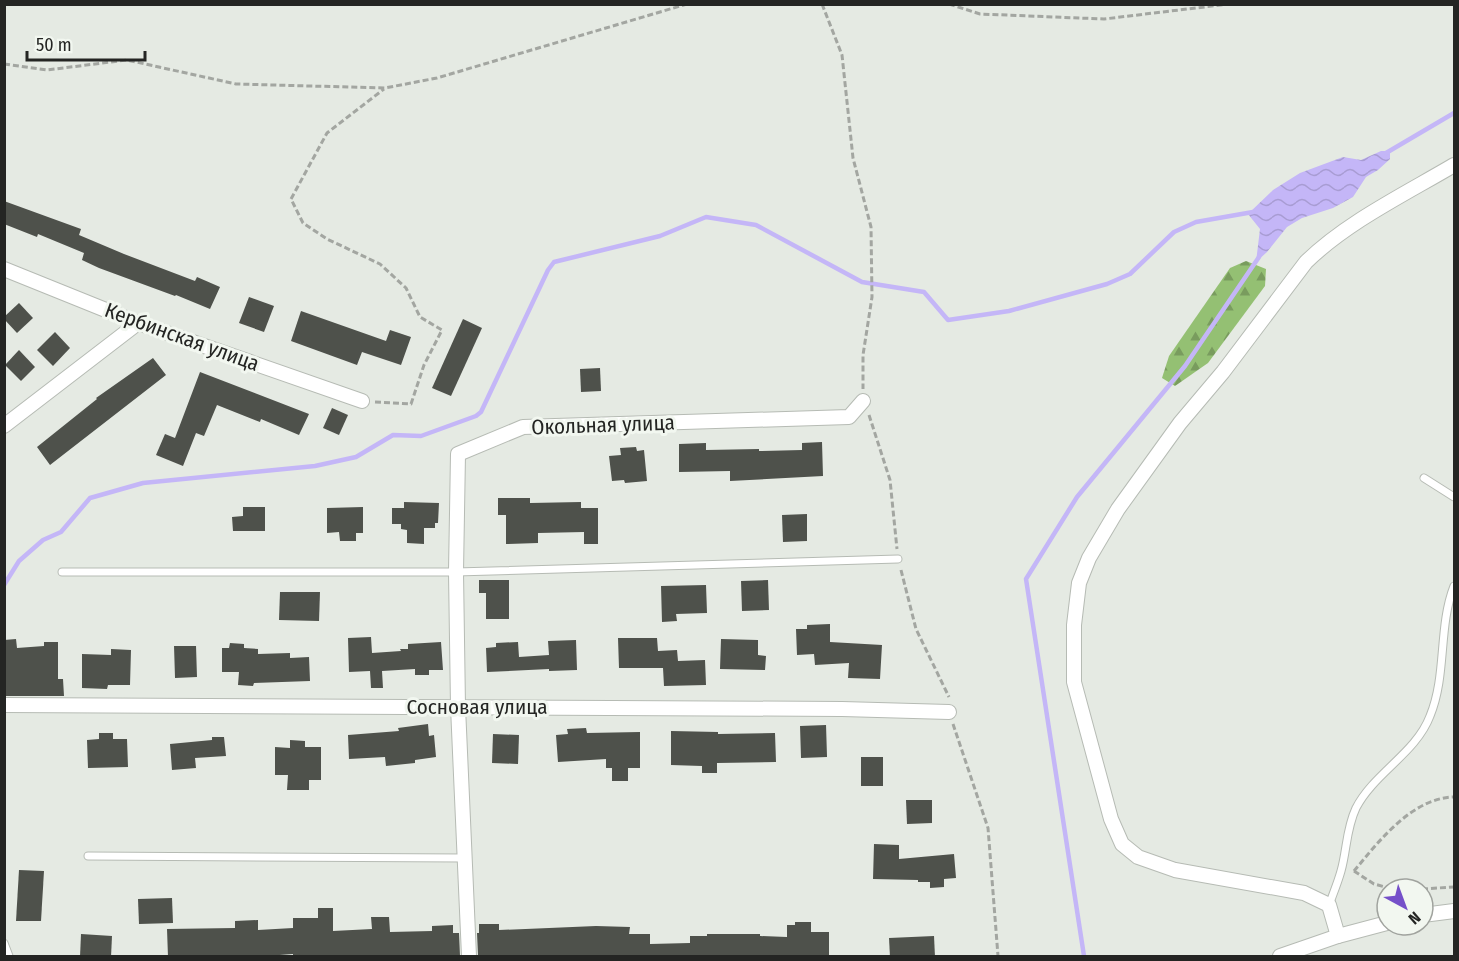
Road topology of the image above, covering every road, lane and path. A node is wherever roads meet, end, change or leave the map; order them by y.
1 (687, 4) edge
2 (822, 4) edge
3 (949, 4) edge
4 (1229, 4) edge
5 (4, 64) edge
6 (385, 88) junction
7 (1455, 165) edge
8 (4, 270) edge
9 (138, 323) junction
10 (362, 401) joint
11 (863, 401) junction
12 (4, 426) edge
13 (1424, 478) dead end
14 (1455, 497) edge
15 (898, 559) junction
16 (62, 572) dead end
17 (456, 572) junction
18 (1455, 586) edge
19 (4, 705) edge
20 (458, 707) junction
21 (949, 712) junction
22 (1455, 797) edge
23 (88, 856) dead end
24 (465, 858) junction
25 (1341, 871) junction
26 (1354, 871) junction
27 (1375, 884) edge
28 (1455, 887) edge
29 (1435, 888) edge
30 (1329, 905) junction
31 (1455, 911) edge
32 (1435, 914) edge
33 (1375, 926) edge
34 (1338, 936) junction
35 (4, 943) edge
36 (9, 957) edge
37 (469, 957) edge
38 (998, 957) edge
39 (1280, 957) edge

1 - 6 path
2 - 11 path
3 - 4 path
5 - 6 path
6 - 10 path
7 - 30 street
8 - 9 street, Кербинская улица
9 - 10 street, Кербинская улица
9 - 12 street
11 - 15 path
11 - 17 street, Окольная улица
13 - 14 lane
15 - 17 lane
15 - 21 path
16 - 17 lane
17 - 20 street
18 - 25 lane
19 - 20 street, Сосновая улица
20 - 21 street, Сосновая улица
20 - 24 street
21 - 38 path
22 - 26 path
23 - 24 lane
24 - 37 street
25 - 26 path
25 - 30 lane
26 - 27 path
28 - 29 path
30 - 34 street
31 - 32 street
33 - 34 street
34 - 39 street
35 - 36 lane

